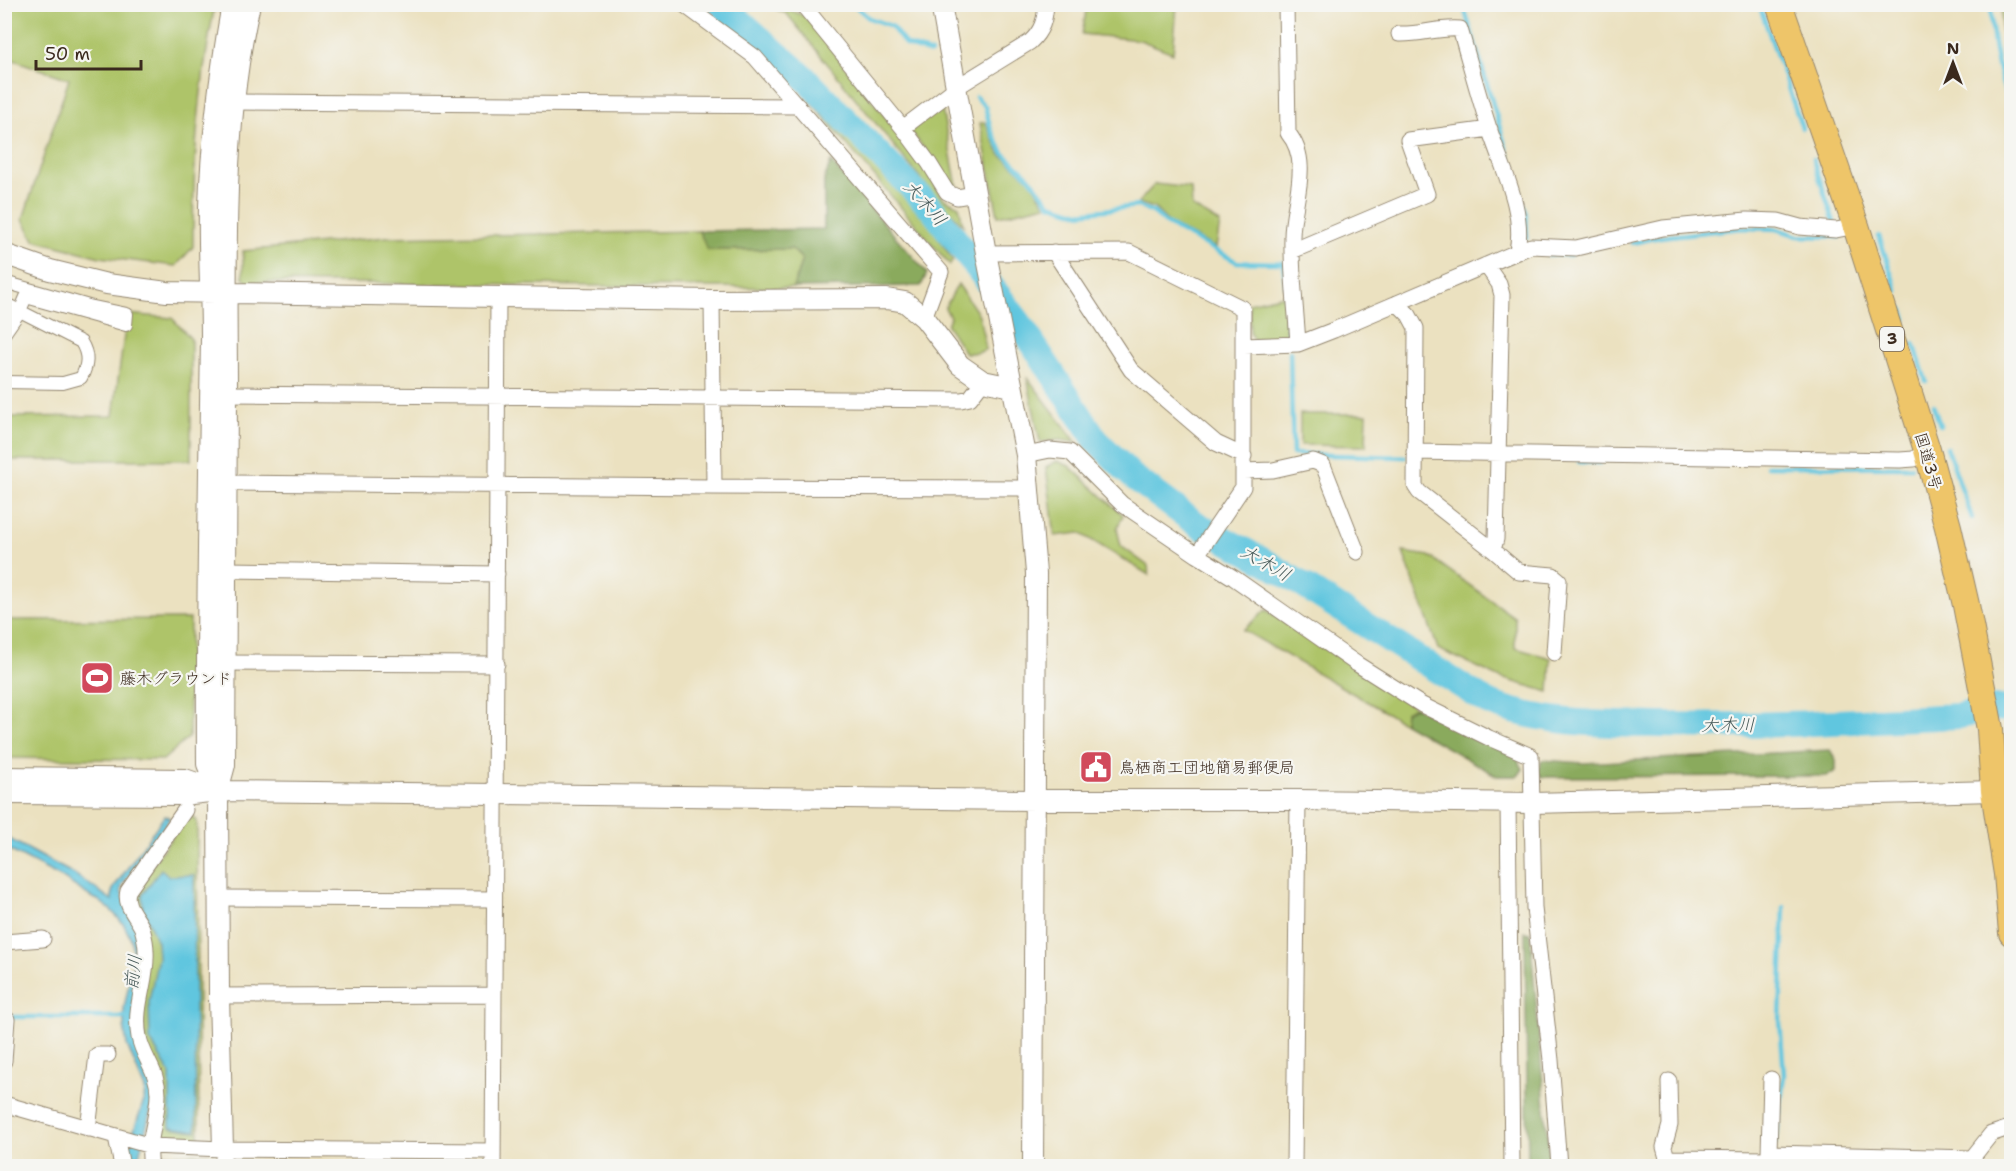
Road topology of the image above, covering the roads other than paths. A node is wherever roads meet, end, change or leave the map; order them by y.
1 (232, 4) edge
2 (250, 4) edge
3 (683, 4) edge
4 (802, 4) edge
5 (941, 4) edge
6 (1046, 4) edge
7 (1286, 4) edge
8 (1779, 4) edge
9 (1399, 34) dead end
10 (957, 87) junction
11 (235, 102) junction
12 (798, 106) junction
13 (903, 128) junction
14 (1490, 129) junction
15 (976, 195) junction
16 (1856, 226) junction
17 (1292, 251) junction
18 (1517, 251) junction
19 (1054, 252) junction
20 (986, 253) junction
21 (4, 255) edge
22 (1486, 265) junction
23 (6, 286) edge
24 (218, 294) junction
25 (498, 297) junction
26 (712, 300) junction
27 (4, 303) edge
28 (1397, 303) junction
29 (20, 311) junction
30 (924, 318) junction
31 (4, 334) edge
32 (1298, 344) junction
33 (1244, 346) junction
34 (983, 381) junction
35 (4, 382) edge
36 (1011, 387) junction
37 (227, 394) junction
38 (497, 396) junction
39 (713, 398) junction
40 (1927, 450) junction
41 (1414, 452) junction
42 (1497, 453) junction
43 (1026, 455) junction
44 (1244, 463) junction
45 (225, 483) junction
46 (498, 485) junction
47 (714, 488) junction
48 (1029, 488) junction
49 (1493, 550) junction
50 (1199, 552) junction
51 (1357, 552) dead end
52 (225, 570) junction
53 (497, 574) junction
54 (1554, 653) dead end
55 (225, 663) junction
56 (497, 664) junction
57 (4, 777) edge
58 (218, 791) junction
59 (1994, 791) junction
60 (4, 794) edge
61 (495, 795) junction
62 (1036, 800) junction
63 (1298, 800) junction
64 (1508, 802) junction
65 (1533, 803) junction
66 (184, 810) dead end
67 (219, 898) junction
68 (494, 899) junction
69 (2012, 933) edge
70 (43, 939) dead end
71 (4, 942) edge
72 (493, 995) junction
73 (219, 996) junction
74 (7, 1019) dead end
75 (108, 1055) dead end
76 (4, 1061) edge
77 (1771, 1079) dead end
78 (1669, 1081) dead end
79 (4, 1104) edge
80 (2012, 1127) edge
81 (88, 1129) junction
82 (135, 1142) junction
83 (493, 1150) junction
84 (223, 1158) edge
85 (1770, 1160) edge
86 (122, 1167) edge
87 (151, 1167) edge
88 (493, 1167) edge
89 (1033, 1167) edge
90 (1294, 1167) edge
91 (1512, 1167) edge
92 (1559, 1167) edge

1 - 24 street
2 - 11 street
3 - 12 street
4 - 13 street
5 - 10 street
6 - 10 street
7 - 17 street
8 - 16 highway, 国道3号 / 3
9 - 14 street
10 - 13 street
10 - 15 street
11 - 12 street
11 - 24 street
12 - 30 street
13 - 15 street
14 - 17 street
14 - 18 street
15 - 20 street
16 - 18 street
16 - 40 highway, 国道3号 / 3
17 - 32 street
18 - 22 street
19 - 20 street
19 - 33 street
19 - 44 street
20 - 36 street
21 - 24 street
22 - 28 street
22 - 42 street
23 - 29 street
24 - 25 street
24 - 37 street
24 - 58 street
25 - 26 street
25 - 38 street
26 - 30 street
26 - 39 street
27 - 29 street
28 - 32 street
28 - 41 street
29 - 31 street
29 - 35 street
30 - 34 street
32 - 33 street
33 - 44 street
34 - 36 street
34 - 39 street
36 - 43 street
37 - 38 street
37 - 45 street
38 - 39 street
38 - 46 street
39 - 47 street
40 - 42 street
40 - 59 highway, 国道3号 / 3
41 - 42 street
41 - 49 street
42 - 49 street
43 - 48 street
43 - 50 street
44 - 50 street
44 - 51 street
45 - 46 street
45 - 52 street
46 - 47 street
46 - 53 street
47 - 48 street
48 - 62 street
49 - 54 street
50 - 65 street
52 - 53 street
52 - 55 street
53 - 56 street
55 - 56 street
55 - 58 street
56 - 61 street
57 - 58 street
58 - 60 street
58 - 61 street
58 - 67 street
59 - 65 street
59 - 69 highway, 国道3号 / 3
61 - 62 street
61 - 68 street
62 - 63 street
62 - 89 street
63 - 64 street
63 - 90 street
64 - 65 street
64 - 91 street
65 - 92 street
66 - 82 street
67 - 68 street
67 - 73 street
68 - 72 street
70 - 71 street
72 - 73 street
72 - 83 street
73 - 84 street
74 - 76 street
75 - 81 street
77 - 85 street
78 - 85 street
79 - 81 street
80 - 85 street
81 - 82 street
82 - 84 street
82 - 86 street
82 - 87 street
83 - 84 street
83 - 88 street

